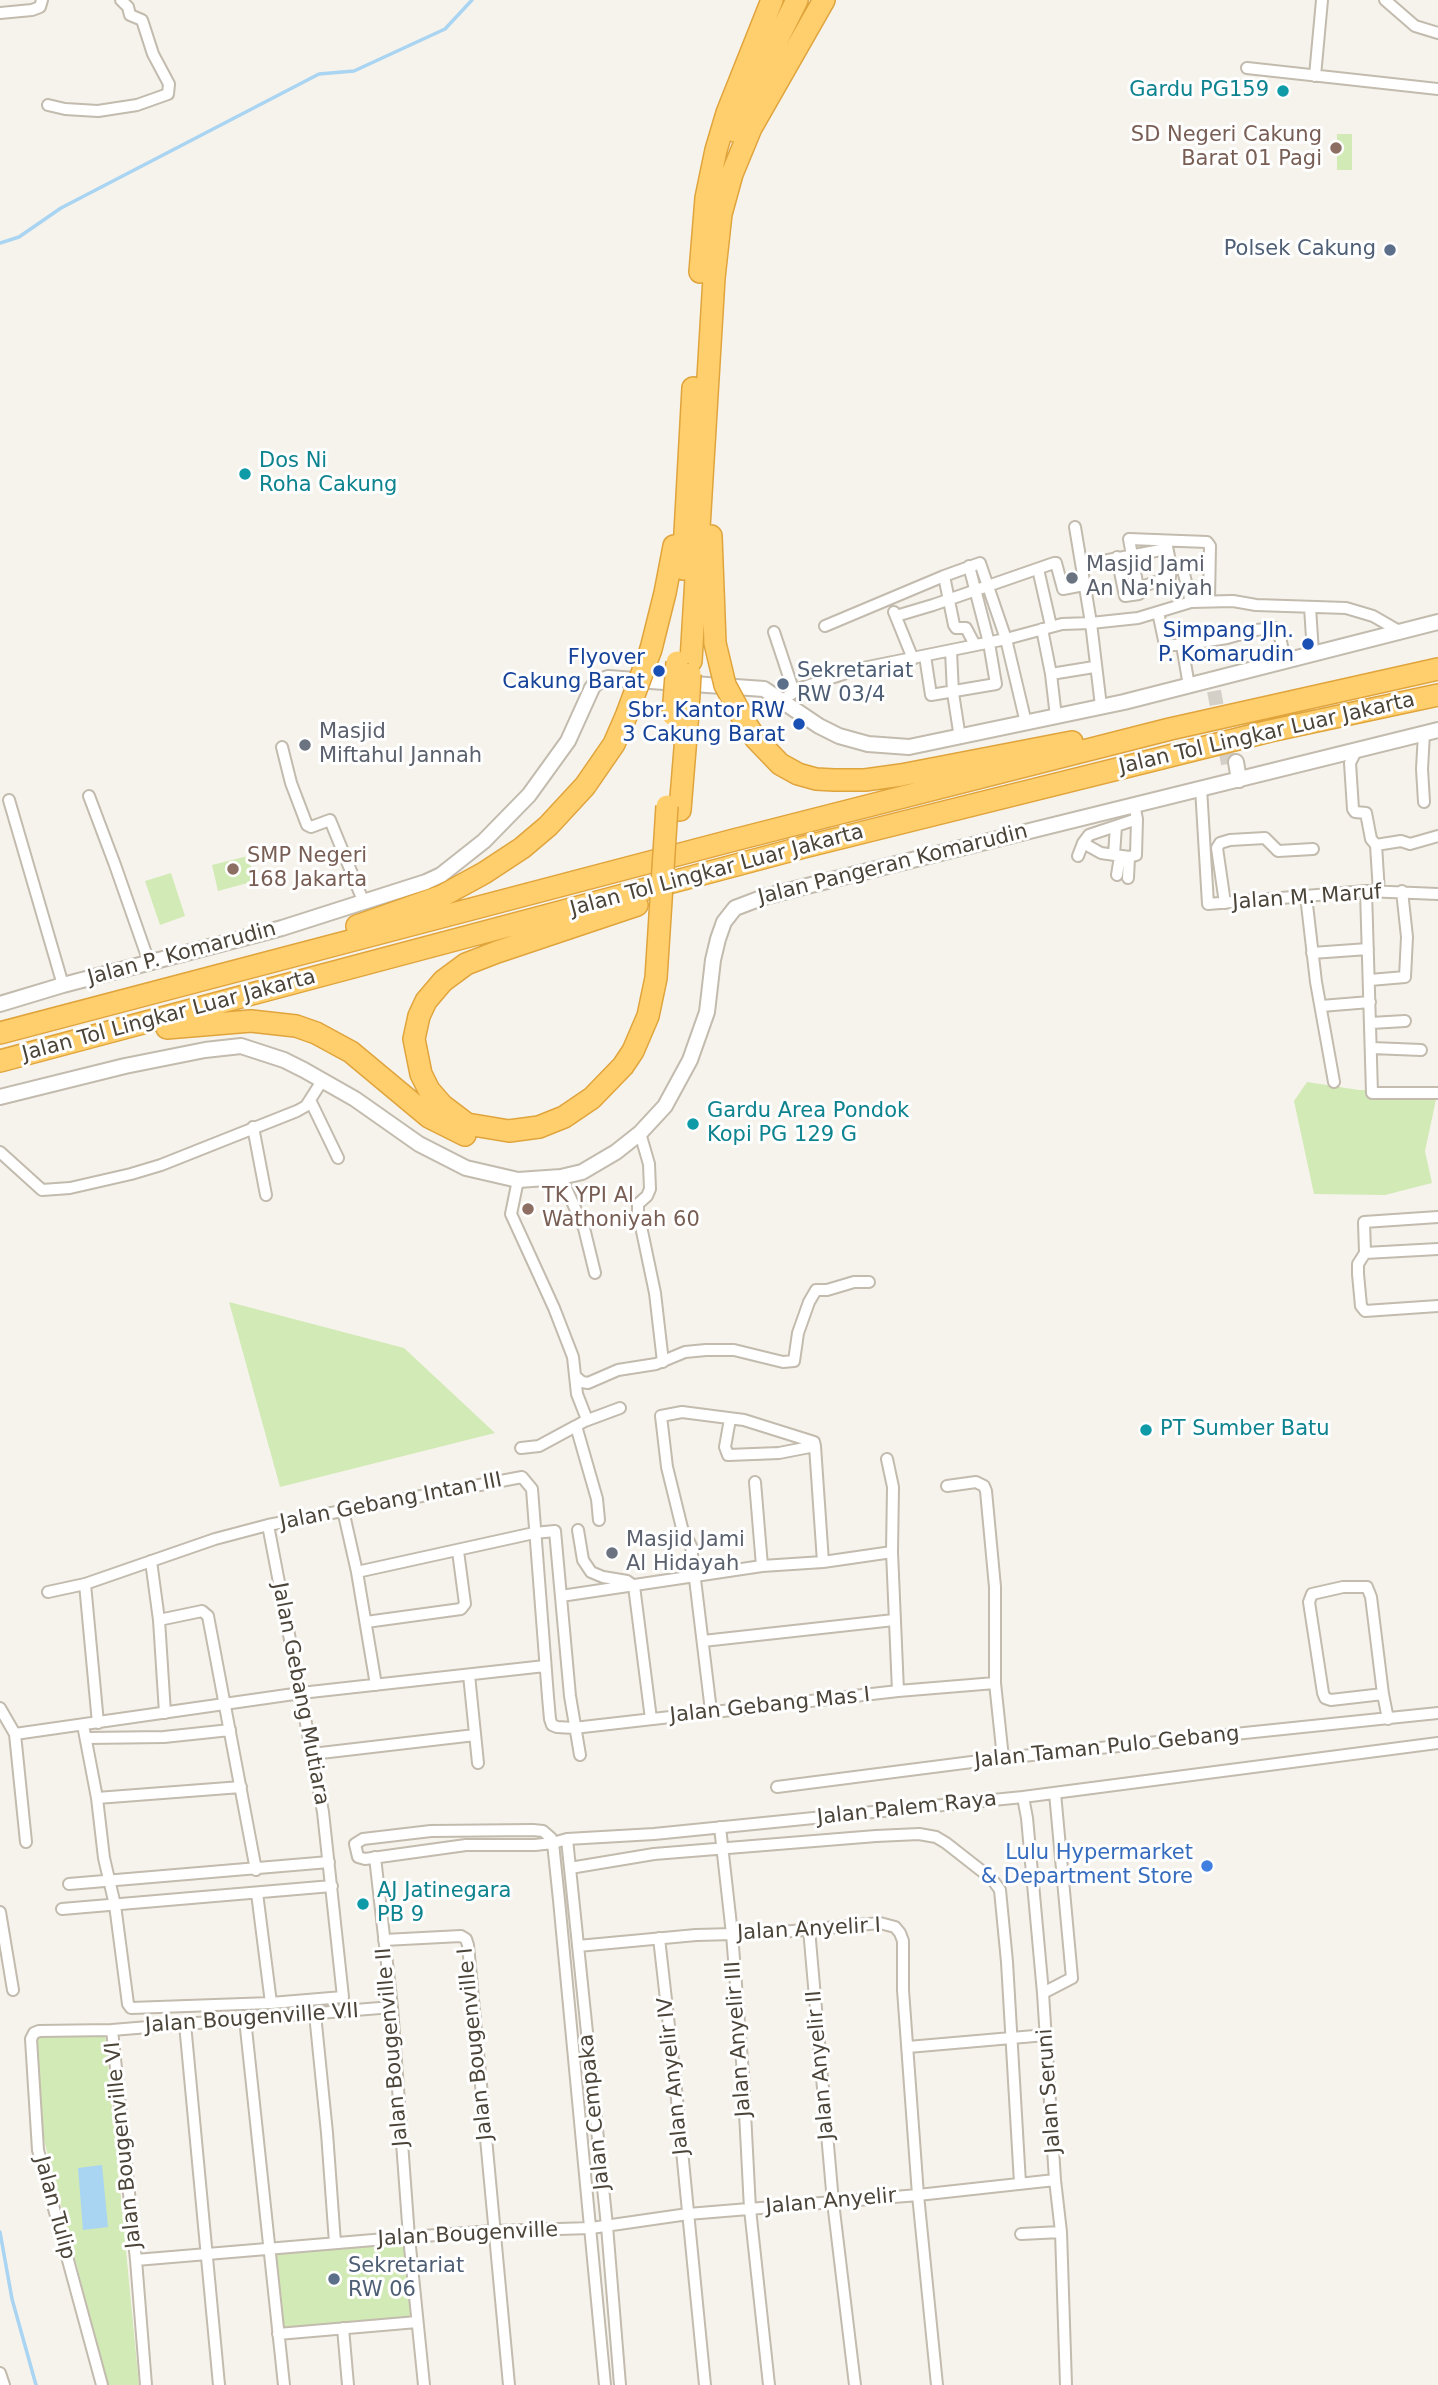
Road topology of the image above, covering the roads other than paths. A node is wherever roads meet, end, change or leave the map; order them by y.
1 (42, 0) edge
2 (121, 0) edge
3 (772, 0) edge
4 (797, 0) edge
5 (824, 0) edge
6 (1322, 0) edge
7 (1385, 0) edge
8 (0, 13) edge
9 (1438, 33) edge
10 (1248, 68) dead end
11 (1315, 76) junction
12 (1438, 89) edge
13 (48, 105) dead end
14 (721, 214) junction
15 (706, 415) junction
16 (687, 478) junction
17 (1075, 527) dead end
18 (1166, 545) junction
19 (1130, 554) junction
20 (1117, 557) junction
21 (1082, 565) junction
22 (969, 566) junction
23 (1171, 566) junction
24 (1038, 569) junction
25 (944, 576) junction
26 (926, 583) junction
27 (1084, 585) junction
28 (989, 586) junction
29 (976, 591) junction
30 (1139, 591) junction
31 (950, 598) junction
32 (890, 600) junction
33 (1209, 600) junction
34 (1191, 602) junction
35 (1256, 605) junction
36 (933, 606) junction
37 (1310, 607) junction
38 (1153, 614) junction
39 (895, 616) junction
40 (1438, 622) edge
41 (1091, 623) junction
42 (825, 626) dead end
43 (1047, 627) junction
44 (1255, 630) junction
45 (1399, 631) junction
46 (774, 632) dead end
47 (1006, 639) junction
48 (989, 643) junction
49 (975, 645) junction
50 (1182, 645) junction
51 (951, 651) junction
52 (1313, 653) junction
53 (925, 656) junction
54 (913, 659) junction
55 (1285, 659) junction
56 (684, 662) junction
57 (1094, 667) junction
58 (1438, 669) edge
59 (1051, 674) junction
60 (1189, 686) junction
61 (953, 693) junction
62 (1438, 695) edge
63 (788, 696) junction
64 (1101, 706) junction
65 (1056, 716) junction
66 (1026, 723) junction
67 (1170, 729) junction
68 (1431, 731) edge
69 (960, 738) junction
70 (282, 747) dead end
71 (1357, 749) junction
72 (1232, 763) tunnel mouth
73 (1235, 781) junction
74 (1200, 788) junction
75 (89, 796) dead end
76 (9, 800) dead end
77 (1424, 802) dead end
78 (1135, 811) junction
79 (1116, 826) junction
80 (1438, 836) edge
81 (1083, 843) junction
82 (1376, 845) junction
83 (804, 847) junction
84 (1313, 849) dead end
85 (1078, 856) dead end
86 (1121, 856) junction
87 (1122, 876) dead end
88 (1366, 891) junction
89 (1402, 891) junction
90 (1379, 892) junction
91 (1438, 894) edge
92 (1306, 897) junction
93 (364, 903) junction
94 (1225, 903) junction
95 (666, 917) junction
96 (1368, 948) junction
97 (1312, 953) junction
98 (149, 962) junction
99 (199, 980) junction
100 (1370, 980) junction
101 (63, 985) junction
102 (1370, 1002) junction
103 (0, 1004) edge
104 (1321, 1006) junction
105 (1405, 1021) dead end
106 (1371, 1023) junction
107 (0, 1032) edge
108 (65, 1045) junction
109 (1372, 1048) junction
110 (1421, 1050) dead end
111 (0, 1061) edge
112 (322, 1081) junction
113 (1334, 1082) dead end
114 (1438, 1093) edge
115 (0, 1097) edge
116 (310, 1100) junction
117 (253, 1127) junction
118 (640, 1133) junction
119 (0, 1152) edge
120 (338, 1158) dead end
121 (561, 1177) junction
122 (518, 1180) junction
123 (266, 1195) dead end
124 (1438, 1217) edge
125 (1438, 1249) edge
126 (1365, 1253) junction
127 (595, 1273) dead end
128 (869, 1282) dead end
129 (1438, 1306) edge
130 (663, 1362) junction
131 (575, 1376) junction
132 (620, 1408) dead end
133 (730, 1419) junction
134 (580, 1423) junction
135 (815, 1446) junction
136 (521, 1448) dead end
137 (887, 1460) dead end
138 (755, 1482) dead end
139 (947, 1486) dead end
140 (343, 1510) junction
141 (599, 1520) dead end
142 (268, 1525) junction
143 (578, 1530) dead end
144 (534, 1533) junction
145 (458, 1550) junction
146 (892, 1552) junction
147 (151, 1561) junction
148 (823, 1562) junction
149 (762, 1566) junction
150 (357, 1572) junction
151 (694, 1575) junction
152 (85, 1584) junction
153 (634, 1586) junction
154 (48, 1592) dead end
155 (561, 1596) junction
156 (159, 1620) junction
157 (894, 1620) junction
158 (366, 1622) junction
159 (703, 1641) junction
160 (545, 1666) junction
161 (469, 1675) junction
162 (995, 1683) junction
163 (376, 1685) junction
164 (898, 1691) junction
165 (301, 1693) junction
166 (1383, 1694) junction
167 (226, 1704) junction
168 (0, 1709) edge
169 (711, 1711) junction
170 (165, 1713) junction
171 (1438, 1713) edge
172 (1388, 1718) junction
173 (651, 1719) junction
174 (98, 1723) junction
175 (83, 1725) junction
176 (574, 1728) junction
177 (230, 1730) junction
178 (15, 1734) junction
179 (475, 1735) junction
180 (87, 1738) junction
181 (1438, 1743) edge
182 (312, 1754) junction
183 (580, 1755) dead end
184 (1003, 1758) junction
185 (478, 1763) dead end
186 (240, 1787) junction
187 (777, 1787) dead end
188 (1055, 1793) junction
189 (1023, 1797) junction
190 (97, 1798) junction
191 (720, 1828) junction
192 (567, 1839) junction
193 (26, 1842) dead end
194 (553, 1843) junction
195 (723, 1848) junction
196 (376, 1857) junction
197 (329, 1862) junction
198 (570, 1868) junction
199 (256, 1870) junction
200 (108, 1880) junction
201 (69, 1884) dead end
202 (332, 1886) junction
203 (257, 1893) junction
204 (115, 1905) junction
205 (62, 1909) dead end
206 (0, 1912) edge
207 (809, 1929) junction
208 (732, 1934) junction
209 (659, 1938) junction
210 (384, 1940) junction
211 (578, 1946) junction
212 (13, 1990) dead end
213 (1043, 1993) junction
214 (271, 2003) junction
215 (391, 2007) junction
216 (315, 2014) junction
217 (245, 2019) junction
218 (185, 2024) junction
219 (112, 2030) junction
220 (39, 2031) joint
221 (1046, 2035) junction
222 (1011, 2038) junction
223 (908, 2047) junction
224 (1056, 2182) junction
225 (1017, 2184) junction
226 (918, 2195) junction
227 (833, 2202) junction
228 (750, 2209) junction
229 (688, 2214) junction
230 (607, 2226) junction
231 (591, 2228) junction
232 (494, 2231) junction
233 (1061, 2232) junction
234 (1021, 2234) dead end
235 (409, 2237) junction
236 (335, 2243) junction
237 (268, 2250) junction
238 (205, 2255) junction
239 (136, 2260) junction
240 (417, 2322) junction
241 (343, 2328) junction
242 (278, 2334) junction
243 (0, 2375) edge
244 (4, 2385) edge
245 (102, 2385) edge
246 (146, 2385) edge
247 (219, 2385) edge
248 (284, 2385) edge
249 (348, 2385) edge
250 (424, 2385) edge
251 (509, 2385) edge
252 (605, 2385) edge
253 (620, 2385) edge
254 (705, 2385) edge
255 (769, 2385) edge
256 (855, 2385) edge
257 (937, 2385) edge
258 (1066, 2385) edge

1 - 8 street
2 - 13 street
3 - 16 highway
4 - 14 highway
5 - 14 highway
6 - 11 street
7 - 9 street
10 - 11 street
11 - 12 street
14 - 15 highway
15 - 56 highway
15 - 67 highway, bridge
16 - 56 highway
16 - 99 highway, bridge
17 - 21 street
18 - 19 street
18 - 23 street
18 - 33 street
19 - 20 street
19 - 30 street
20 - 21 street
20 - 30 street
21 - 27 street
22 - 25 street
22 - 28 street
22 - 29 street
23 - 30 street
23 - 34 street
24 - 27 street
24 - 28 street
24 - 43 street
25 - 26 street
25 - 31 street
26 - 32 street
26 - 36 street
27 - 41 street
28 - 29 street
28 - 47 street
29 - 31 street
29 - 48 street
30 - 38 street
31 - 36 street
31 - 49 street
32 - 39 street
32 - 42 street
33 - 34 street
33 - 35 street
34 - 38 street
35 - 37 street
35 - 44 street
36 - 39 street
37 - 45 street
37 - 52 street
38 - 41 street
38 - 50 street
39 - 54 street
40 - 45 street
41 - 43 street
41 - 57 street
43 - 47 street
43 - 59 street
44 - 50 street
44 - 55 street
45 - 52 street
46 - 63 street
47 - 48 street
47 - 66 street
48 - 49 street
48 - 61 street
49 - 51 street
50 - 60 street
51 - 53 street
51 - 61 street
52 - 55 street
53 - 54 street
53 - 61 street
54 - 63 street
55 - 60 street
56 - 95 highway, bridge
57 - 59 street
57 - 64 street
58 - 67 highway, Jalan Tol Lingkar Luar Jakarta
59 - 65 street
60 - 64 street
61 - 69 street
62 - 83 highway, Jalan Tol Lingkar Luar Jakarta
63 - 69 street
63 - 93 street, Jalan P. Komarudin
64 - 65 street
65 - 66 street
66 - 69 street
67 - 99 highway, Jalan Tol Lingkar Luar Jakarta
68 - 71 street, Jalan Pangeran Komarudin
68 - 77 street
70 - 93 street
71 - 73 street, Jalan Pangeran Komarudin
71 - 82 street
72 - 73 street
73 - 74 street, Jalan Pangeran Komarudin
74 - 78 street, Jalan Pangeran Komarudin
74 - 94 street, Jalan M. Maruf
75 - 98 street
76 - 101 street
78 - 79 street
78 - 86 street
78 - 118 street, Jalan Pangeran Komarudin
79 - 81 street
79 - 86 street
80 - 82 street
81 - 85 street
81 - 86 street
82 - 90 street
83 - 95 highway
83 - 108 highway, Jalan Tol Lingkar Luar Jakarta
84 - 94 street
86 - 87 street
88 - 90 street, Jalan M. Maruf
88 - 92 street, Jalan M. Maruf
88 - 96 street
89 - 90 street, Jalan M. Maruf
89 - 91 street, Jalan M. Maruf
89 - 100 street
92 - 94 street, Jalan M. Maruf
92 - 97 street
93 - 98 street, Jalan P. Komarudin
95 - 108 highway
96 - 97 street
96 - 100 street
97 - 104 street
98 - 101 street, Jalan P. Komarudin
99 - 107 highway, Jalan Tol Lingkar Luar Jakarta
100 - 102 street
101 - 103 street, Jalan P. Komarudin
102 - 104 street
102 - 106 street
104 - 113 street
105 - 106 street
106 - 109 street
108 - 111 highway, Jalan Tol Lingkar Luar Jakarta
109 - 110 street
109 - 114 street
112 - 115 street, Jalan Pangeran Komarudin
112 - 116 street
112 - 122 street, Jalan Pangeran Komarudin
116 - 117 street
116 - 120 street
117 - 119 street
117 - 123 street
118 - 121 street, Jalan Pangeran Komarudin
118 - 130 street
121 - 122 street, Jalan Pangeran Komarudin
121 - 127 street
122 - 131 street
124 - 126 street
125 - 126 street
126 - 129 street
128 - 130 street
130 - 131 street
131 - 134 street
132 - 134 street
133 - 135 street
133 - 135 street
133 - 151 street
134 - 136 street
134 - 141 street
135 - 148 street
137 - 146 street
138 - 149 street
139 - 162 street
140 - 142 street, Jalan Gebang Intan III
140 - 144 street, Jalan Gebang Intan III
140 - 150 street
142 - 147 street, Jalan Gebang Intan III
142 - 165 street, Jalan Gebang Mutiara
143 - 153 street
144 - 145 street
144 - 155 street
144 - 160 street
145 - 150 street
145 - 158 street
146 - 148 street
146 - 157 street
147 - 152 street, Jalan Gebang Intan III
147 - 156 street
148 - 149 street
149 - 151 street
150 - 158 street
151 - 153 street
151 - 159 street
152 - 154 street, Jalan Gebang Intan III
152 - 174 street
153 - 155 street
153 - 173 street
155 - 176 street
156 - 167 street
156 - 170 street
157 - 159 street
157 - 164 street
158 - 163 street
159 - 169 street
160 - 161 street
160 - 176 street
161 - 163 street
161 - 179 street
162 - 164 street, Jalan Gebang Mas I
162 - 184 street
163 - 165 street
164 - 169 street, Jalan Gebang Mas I
165 - 167 street
165 - 182 street, Jalan Gebang Mutiara
166 - 166 street
166 - 172 street
167 - 170 street
167 - 177 street
168 - 178 street
169 - 173 street, Jalan Gebang Mas I
170 - 174 street
171 - 172 street, Jalan Taman Pulo Gebang
172 - 184 street, Jalan Taman Pulo Gebang
173 - 176 street, Jalan Gebang Mas I
174 - 175 street
175 - 178 street
175 - 180 street
176 - 183 street
177 - 180 street
177 - 186 street
178 - 193 street
179 - 182 street
179 - 185 street
180 - 190 street
181 - 188 street, Jalan Palem Raya
182 - 197 street, Jalan Gebang Mutiara
184 - 187 street, Jalan Taman Pulo Gebang
186 - 190 street
186 - 199 street
188 - 189 street, Jalan Palem Raya
188 - 213 street
189 - 191 street, Jalan Palem Raya
189 - 213 street, Jalan Seruni
190 - 200 street
191 - 192 street, Jalan Palem Raya
191 - 195 street, Jalan Anyelir III
192 - 194 street, Jalan Palem Raya
192 - 198 street, Jalan Cempaka
194 - 196 street, Jalan Palem Raya
194 - 196 street
194 - 231 street, Jalan Cempaka
195 - 198 street
195 - 208 street, Jalan Anyelir III
195 - 222 street
196 - 210 street, Jalan Bougenville II
197 - 199 street
197 - 202 street, Jalan Gebang Mutiara
198 - 211 street, Jalan Cempaka
199 - 200 street
200 - 201 street
200 - 204 street
202 - 203 street
202 - 214 street, Jalan Gebang Mutiara
203 - 204 street
203 - 214 street
204 - 205 street
204 - 214 street
206 - 212 street
207 - 208 street, Jalan Anyelir I
207 - 223 street, Jalan Anyelir I
207 - 227 street, Jalan Anyelir II
208 - 209 street, Jalan Anyelir I
208 - 228 street, Jalan Anyelir III
209 - 211 street, Jalan Anyelir I
209 - 229 street, Jalan Anyelir IV
210 - 215 street, Jalan Bougenville II
210 - 232 street, Jalan Bougenville I
211 - 230 street, Jalan Cempaka
213 - 221 street, Jalan Seruni
215 - 216 street, Jalan Bougenville VII
215 - 235 street, Jalan Bougenville II
216 - 217 street, Jalan Bougenville VII
216 - 236 street
217 - 218 street, Jalan Bougenville VII
217 - 237 street
218 - 219 street, Jalan Bougenville VII
218 - 238 street
219 - 220 street, Jalan Bougenville VII
219 - 239 street, Jalan Bougenville VI
220 - 245 street, Jalan Tulip
221 - 222 street
221 - 224 street, Jalan Seruni
222 - 223 street
222 - 225 street
223 - 226 street, Jalan Anyelir I
224 - 225 street, Jalan Anyelir
224 - 233 street, Jalan Seruni
225 - 226 street, Jalan Anyelir
226 - 227 street, Jalan Anyelir
226 - 257 street, Jalan Anyelir I
227 - 228 street, Jalan Anyelir
227 - 256 street, Jalan Anyelir II
228 - 229 street, Jalan Anyelir
228 - 255 street, Jalan Anyelir III
229 - 230 street, Jalan Anyelir
229 - 254 street, Jalan Anyelir IV
230 - 231 street, Jalan Bougenville
230 - 253 street, Jalan Cempaka
231 - 232 street, Jalan Bougenville
231 - 252 street, Jalan Cempaka
232 - 235 street, Jalan Bougenville
232 - 251 street
233 - 234 street
233 - 258 street, Jalan Seruni
235 - 236 street, Jalan Bougenville
235 - 240 street, Jalan Bougenville II
236 - 237 street, Jalan Bougenville
237 - 238 street, Jalan Bougenville
237 - 242 street
238 - 239 street, Jalan Bougenville
238 - 247 street
239 - 246 street, Jalan Bougenville VI
240 - 241 street
240 - 250 street, Jalan Bougenville II
241 - 242 street
241 - 249 street
242 - 248 street
243 - 244 street

